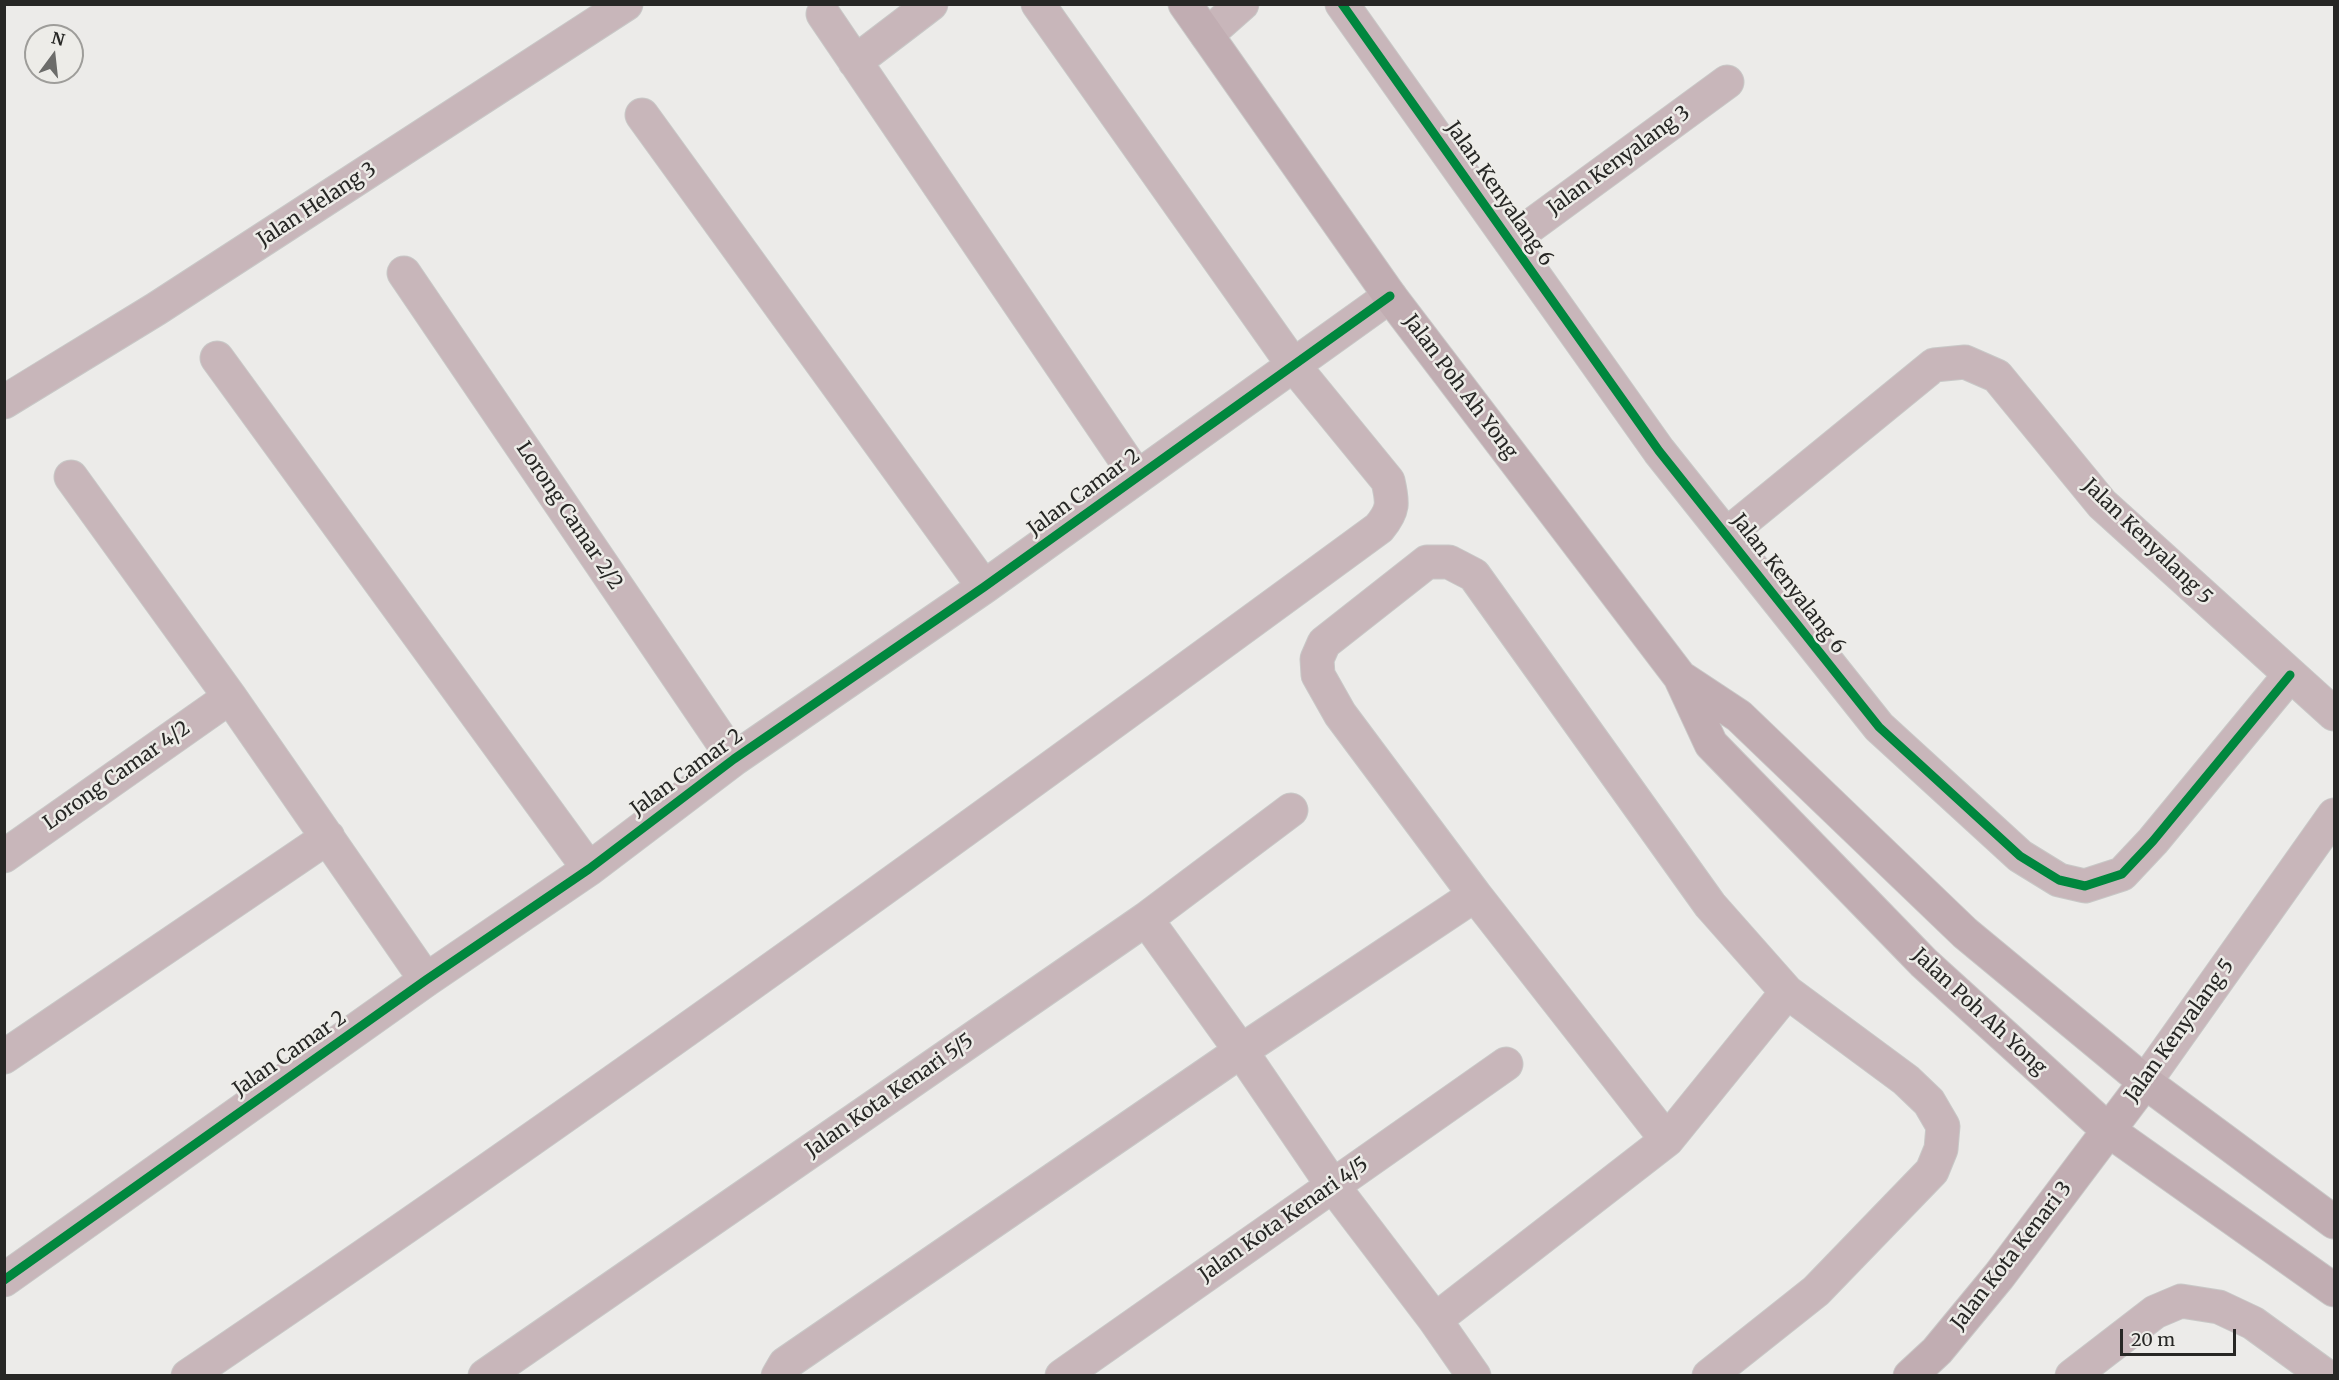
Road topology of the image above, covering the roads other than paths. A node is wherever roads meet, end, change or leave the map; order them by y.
1 (626, 4) edge
2 (931, 4) edge
3 (1038, 4) edge
4 (1185, 4) edge
5 (1242, 4) edge
6 (1342, 4) edge
7 (823, 14) dead end
8 (1207, 35) junction
9 (855, 62) junction
10 (1727, 82) dead end
11 (642, 115) dead end
12 (1510, 240) junction
13 (404, 273) dead end
14 (1390, 296) junction
15 (217, 358) dead end
16 (1294, 366) junction
17 (4, 402) edge
18 (71, 477) dead end
19 (1137, 477) junction
20 (1726, 535) junction
21 (984, 587) junction
22 (2290, 675) junction
23 (1680, 677) junction
24 (230, 697) junction
25 (2334, 714) edge
26 (734, 759) junction
27 (1291, 810) dead end
28 (2334, 815) edge
29 (328, 837) junction
30 (4, 856) edge
31 (589, 868) junction
32 (1475, 895) junction
33 (1146, 919) junction
34 (426, 980) junction
35 (1787, 992) junction
36 (1241, 1051) junction
37 (4, 1056) edge
38 (1506, 1064) dead end
39 (2145, 1082) junction
40 (2108, 1130) junction
41 (1667, 1140) junction
42 (1333, 1186) junction
43 (2334, 1222) edge
44 (4, 1280) edge
45 (2334, 1290) edge
46 (1435, 1320) junction
47 (188, 1376) edge
48 (485, 1376) edge
49 (778, 1376) edge
50 (1062, 1376) edge
51 (1474, 1376) edge
52 (1709, 1376) edge
53 (1910, 1376) edge
54 (2072, 1376) edge
55 (2326, 1376) edge

1 - 17 street, Jalan Helang 3
2 - 9 street
3 - 16 street
4 - 8 main road, Jalan Poh Ah Yong
5 - 8 street
6 - 12 street, Jalan Kenyalang 6
7 - 9 street
8 - 14 main road, Jalan Poh Ah Yong
9 - 19 street
10 - 12 street, Jalan Kenyalang 3
11 - 21 street
12 - 20 street, Jalan Kenyalang 6
13 - 26 street, Lorong Camar 2/2
14 - 16 street, Jalan Camar 2
14 - 23 main road, Jalan Poh Ah Yong
15 - 31 street
16 - 19 street, Jalan Camar 2
16 - 47 street
18 - 24 street
19 - 21 street, Jalan Camar 2
20 - 22 street, Jalan Kenyalang 5
20 - 22 street, Jalan Kenyalang 6
21 - 26 street, Jalan Camar 2
22 - 25 street, Jalan Kenyalang 5
23 - 39 main road, Jalan Poh Ah Yong
23 - 40 main road, Jalan Poh Ah Yong
24 - 29 street
24 - 30 street, Lorong Camar 4/2
26 - 31 street, Jalan Camar 2
27 - 33 street, Jalan Kota Kenari 5/5
28 - 39 street, Jalan Kenyalang 5
29 - 34 street
29 - 37 street
31 - 34 street, Jalan Camar 2
32 - 35 street
32 - 36 street
32 - 41 street
33 - 36 street
33 - 48 street, Jalan Kota Kenari 5/5
34 - 44 street, Jalan Camar 2
35 - 41 street
35 - 52 street
36 - 42 street
36 - 49 street
38 - 42 street, Jalan Kota Kenari 4/5
39 - 40 main road, Jalan Kenyalang 5
39 - 43 main road, Jalan Poh Ah Yong
40 - 45 main road, Jalan Poh Ah Yong
40 - 53 main road, Jalan Kota Kenari 3
41 - 46 street
42 - 46 street
42 - 50 street, Jalan Kota Kenari 4/5
46 - 51 street
54 - 55 street

